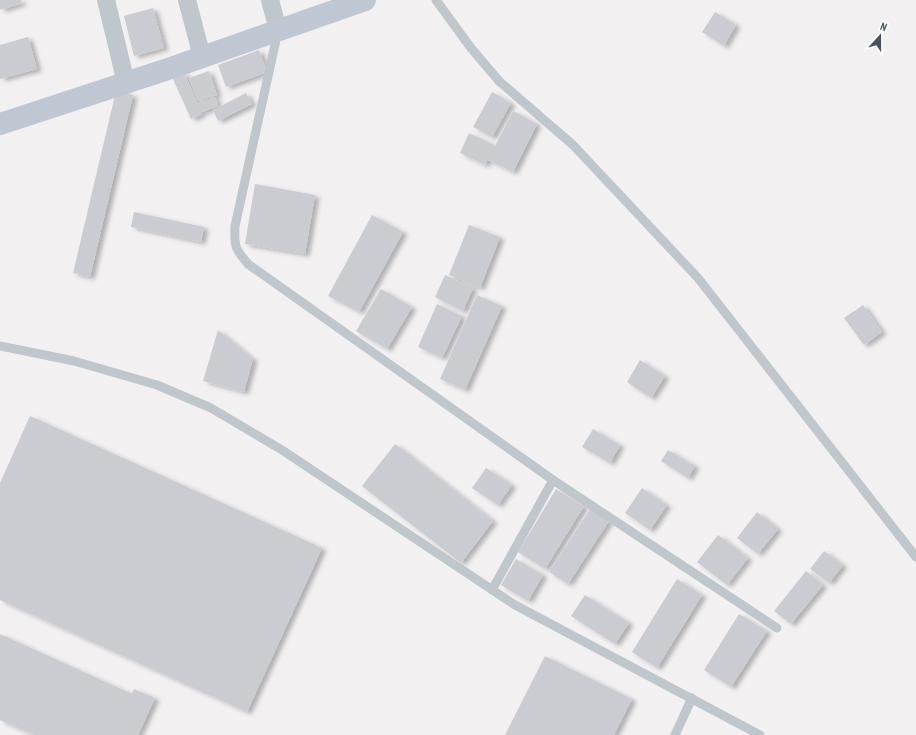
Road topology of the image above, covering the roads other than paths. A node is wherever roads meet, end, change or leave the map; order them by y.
1 (106, 0) edge
2 (187, 0) edge
3 (270, 0) edge
4 (365, 0) edge
5 (436, 0) edge
6 (278, 30) junction
7 (202, 57) junction
8 (126, 83) junction
9 (0, 124) edge
10 (0, 346) edge
11 (553, 480) junction
12 (916, 557) edge
13 (492, 590) junction
14 (777, 628) dead end
15 (692, 698) junction
16 (675, 735) edge
17 (760, 735) edge

1 - 8 street
2 - 7 street
3 - 6 street
4 - 6 street
5 - 12 lane
6 - 7 street
6 - 11 lane
7 - 8 street
8 - 9 street
10 - 13 lane
11 - 13 lane
11 - 14 lane
13 - 15 lane
15 - 16 lane
15 - 17 lane

